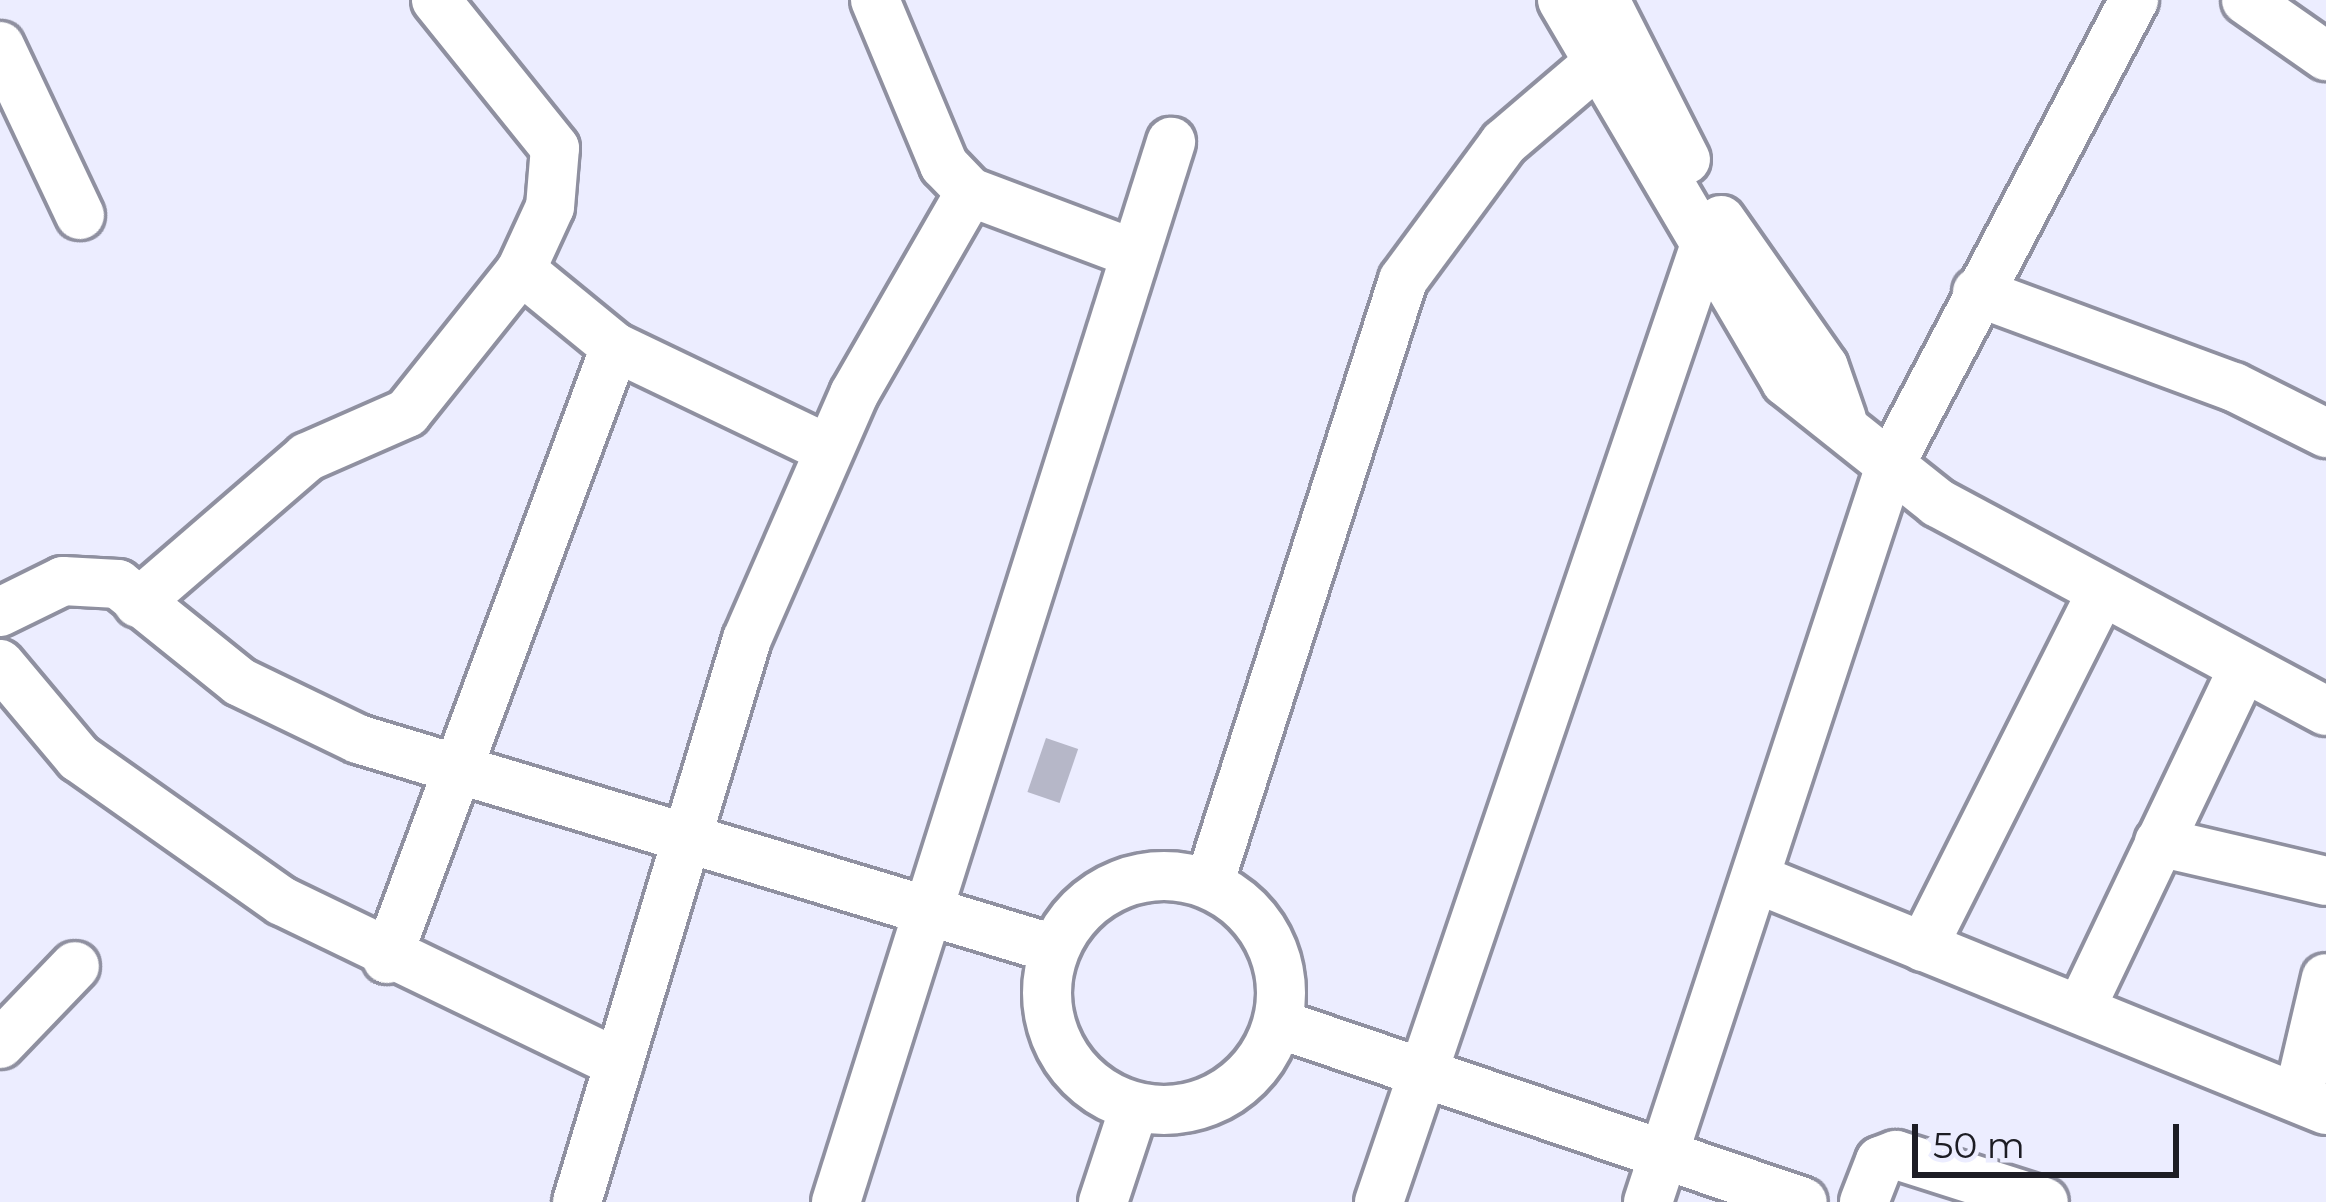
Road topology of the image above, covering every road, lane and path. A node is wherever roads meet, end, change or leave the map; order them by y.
1 (436, 0) edge
2 (875, 0) edge
3 (1562, 0) edge
4 (1605, 0) edge
5 (2246, 0) edge
6 (2119, 6) edge
7 (0, 46) edge
8 (2326, 56) edge
9 (1594, 66) junction
10 (1171, 142) dead end
11 (970, 192) junction
12 (80, 215) dead end
13 (1703, 250) junction
14 (1135, 254) junction
15 (521, 269) junction
16 (1977, 292) junction
17 (615, 347) junction
18 (1842, 419) junction
19 (2326, 434) edge
20 (828, 449) junction
21 (1891, 463) junction
22 (2100, 595) junction
23 (138, 603) junction
24 (0, 612) edge
25 (0, 664) edge
26 (2241, 672) junction
27 (2326, 711) edge
28 (454, 768) junction
29 (2158, 842) junction
30 (686, 844) junction
31 (1757, 880) junction
32 (2326, 881) edge
33 (1209, 884) junction
34 (922, 914) junction
35 (1923, 947) junction
36 (1054, 949) junction
37 (387, 959) junction
38 (75, 966) dead end
39 (2326, 978) edge
40 (2081, 1008) junction
41 (1279, 1024) junction
42 (0, 1044) edge
43 (619, 1064) junction
44 (1420, 1073) junction
45 (2312, 1104) edge
46 (1134, 1108) junction
47 (1664, 1150) junction
48 (577, 1202) edge
49 (836, 1202) edge
50 (1103, 1202) edge
51 (1379, 1202) edge
52 (1648, 1202) edge
53 (1803, 1202) edge
54 (1864, 1202) edge
55 (2044, 1202) edge

1 - 15 street
2 - 11 street
3 - 9 street
4 - 18 street
5 - 8 street
6 - 16 street
7 - 12 street
9 - 13 street
9 - 33 street
10 - 14 street
11 - 14 street
11 - 20 street
13 - 18 street
13 - 44 street
14 - 34 street
15 - 17 street
15 - 23 street
16 - 19 street
16 - 21 street
17 - 20 street
17 - 28 street
18 - 21 street
20 - 30 street
21 - 22 street
21 - 31 street
22 - 26 street
22 - 35 street
23 - 24 street
23 - 28 street
25 - 37 street
26 - 27 street
26 - 29 street
28 - 30 street
28 - 37 street
29 - 32 street
29 - 40 street
30 - 34 street
30 - 43 street
31 - 35 street
31 - 47 street
33 - 36 street
33 - 41 street
34 - 36 street
34 - 49 street
35 - 40 street
36 - 46 street
37 - 43 street
38 - 42 street
39 - 45 street
40 - 45 street
41 - 44 street
41 - 46 street
43 - 48 street
44 - 47 street
44 - 51 street
46 - 50 street
47 - 52 street
47 - 53 street
54 - 55 street

